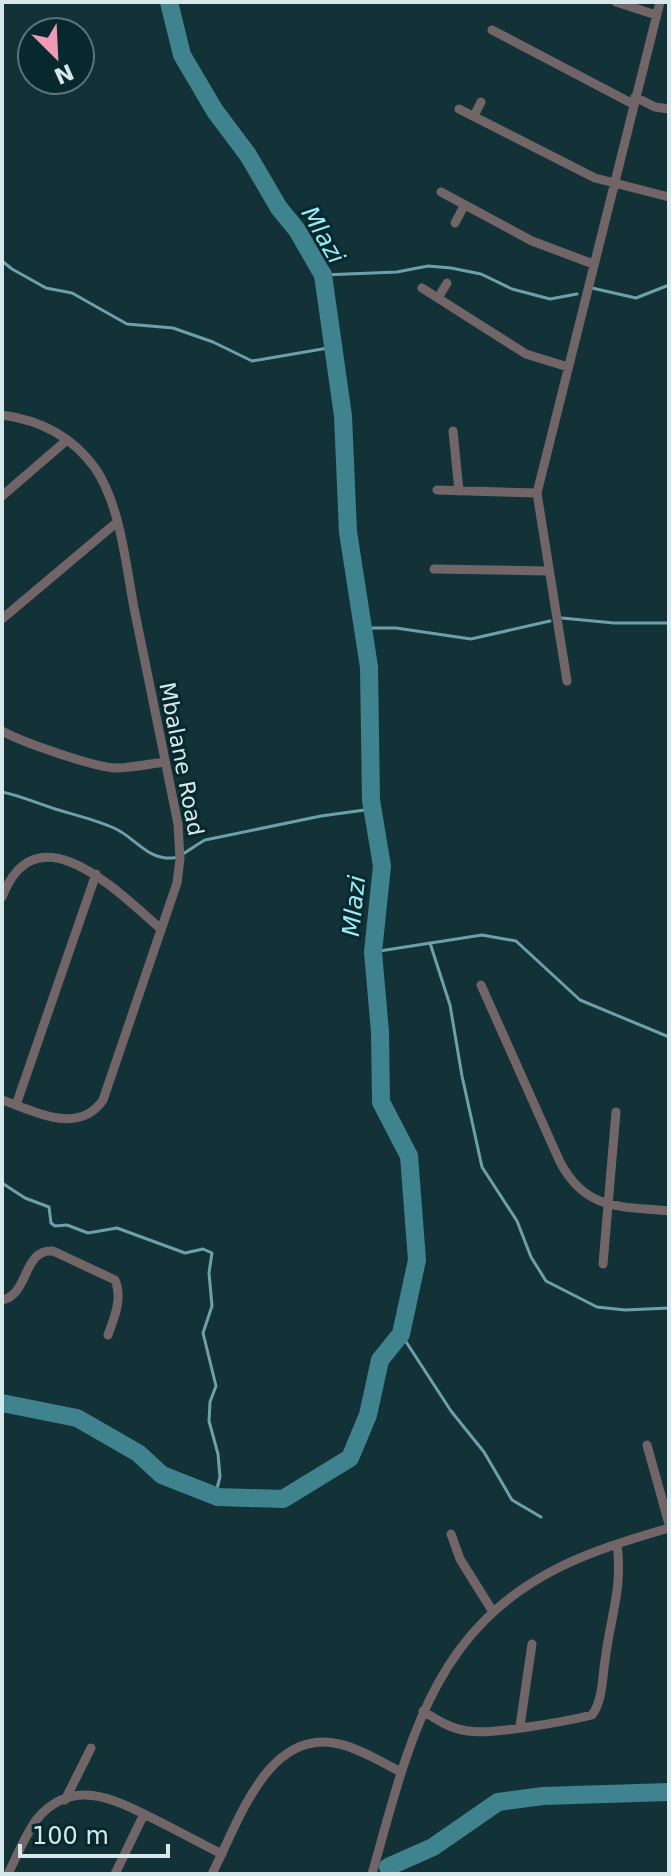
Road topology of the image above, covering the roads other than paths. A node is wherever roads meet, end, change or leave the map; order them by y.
1 (616, 2) edge
2 (660, 2) edge
3 (656, 15) junction
4 (492, 30) dead end
5 (634, 101) junction
6 (481, 102) dead end
7 (459, 109) dead end
8 (669, 109) edge
9 (474, 116) junction
10 (614, 184) junction
11 (441, 192) dead end
12 (669, 197) edge
13 (464, 206) junction
14 (455, 223) dead end
15 (593, 264) junction
16 (447, 283) dead end
17 (422, 288) dead end
18 (438, 298) junction
19 (568, 367) junction
20 (2, 415) edge
21 (453, 431) dead end
22 (67, 440) junction
23 (437, 490) dead end
24 (459, 491) junction
25 (537, 493) junction
26 (2, 496) edge
27 (116, 523) junction
28 (434, 569) dead end
29 (547, 571) junction
30 (2, 619) edge
31 (567, 681) dead end
32 (2, 731) edge
33 (165, 762) junction
34 (96, 874) junction
35 (2, 897) edge
36 (161, 929) junction
37 (481, 985) dead end
38 (2, 1100) edge
39 (16, 1105) junction
40 (616, 1112) dead end
41 (608, 1204) junction
42 (669, 1211) edge
43 (603, 1264) dead end
44 (2, 1300) edge
45 (108, 1335) dead end
46 (647, 1445) dead end
47 (669, 1526) edge
48 (451, 1534) dead end
49 (617, 1544) junction
50 (493, 1612) junction
51 (532, 1644) dead end
52 (423, 1711) junction
53 (520, 1726) junction
54 (91, 1748) dead end
55 (401, 1772) junction
56 (65, 1800) junction
57 (144, 1814) junction
58 (222, 1854) junction
59 (8, 1874) edge
60 (115, 1874) edge
61 (212, 1874) edge
62 (372, 1874) edge

1 - 3 street
2 - 3 street
3 - 5 street
4 - 5 street
5 - 8 street
5 - 10 street
6 - 9 street
7 - 9 street
9 - 10 street
10 - 12 street
10 - 15 street
11 - 13 street
13 - 14 street
13 - 15 street
15 - 19 street
16 - 18 street
17 - 18 street
18 - 19 street
19 - 25 street
20 - 22 street, Mbalane Road
21 - 24 street
22 - 26 street
22 - 27 street, Mbalane Road
23 - 24 street
24 - 25 street
25 - 29 street
27 - 30 street
27 - 33 street, Mbalane Road
28 - 29 street
29 - 31 street
32 - 33 street
33 - 36 street, Mbalane Road
34 - 35 street
34 - 36 street
34 - 39 street
36 - 39 street, Mbalane Road
37 - 41 street
38 - 39 street, Mbalane Road
40 - 41 street
41 - 42 street
41 - 43 street
44 - 45 street
46 - 47 street
47 - 49 street
48 - 50 street
49 - 50 street
49 - 53 street
50 - 52 street
51 - 53 street
52 - 53 street
52 - 55 street
54 - 56 street
55 - 58 street
55 - 62 street
56 - 57 street
56 - 59 street
57 - 58 street
57 - 60 street
58 - 61 street

